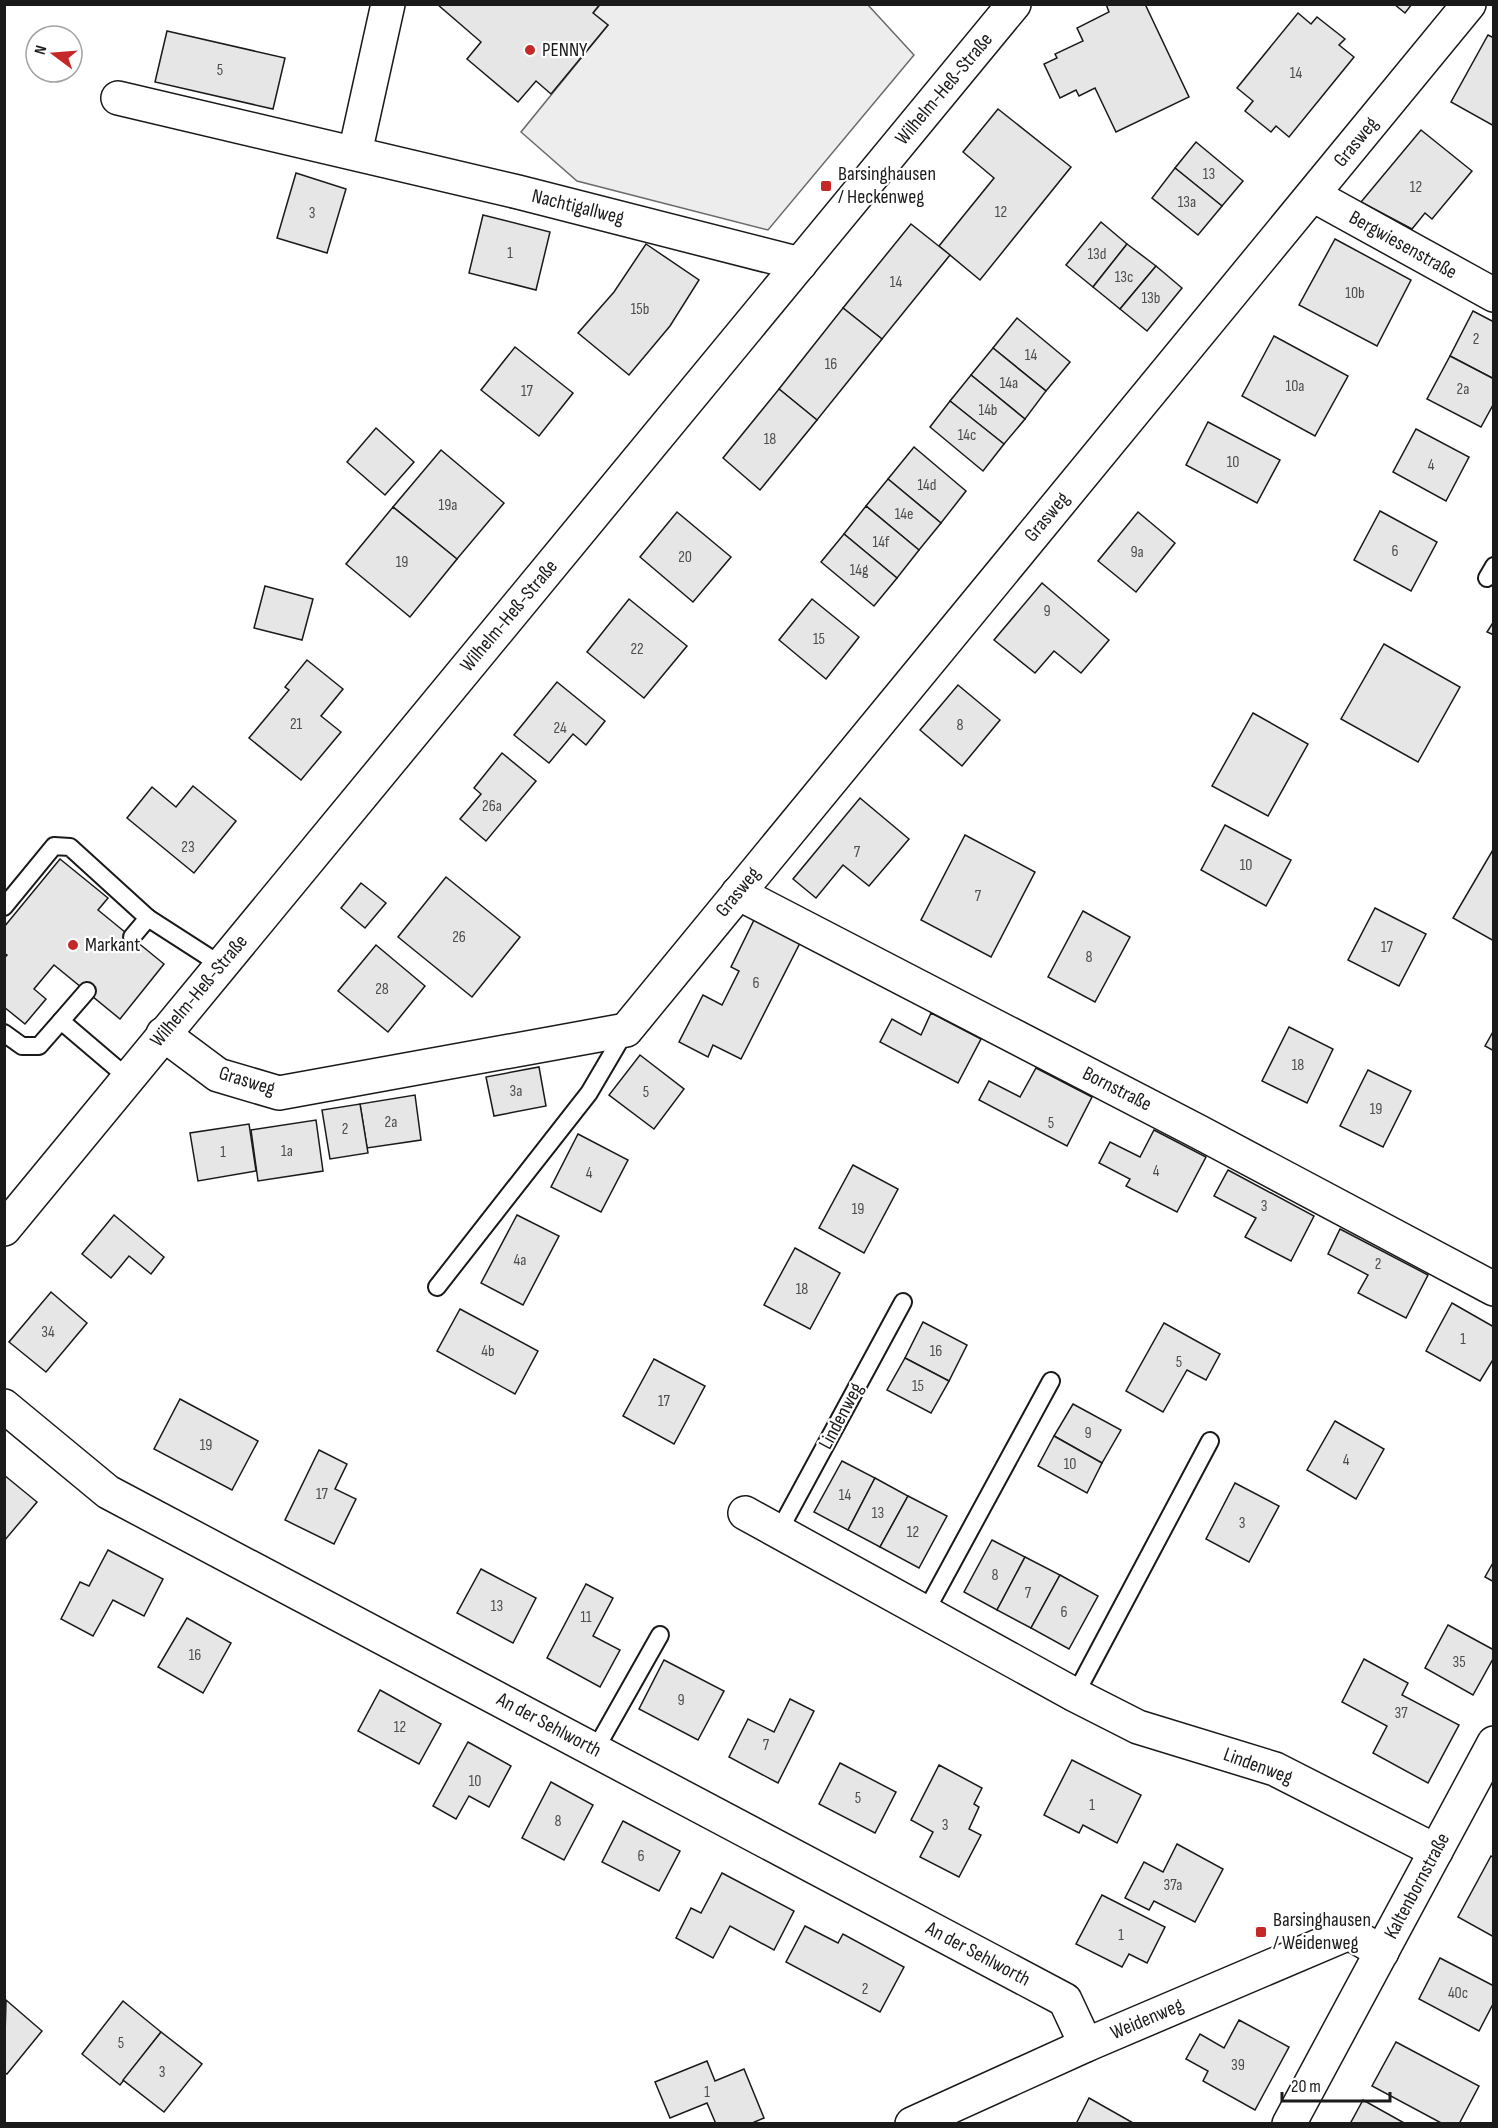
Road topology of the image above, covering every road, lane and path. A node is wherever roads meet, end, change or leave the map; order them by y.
1 (388, 4) edge
2 (1014, 4) edge
3 (1469, 4) edge
4 (118, 98) dead end
5 (355, 153) junction
6 (1313, 195) junction
7 (800, 264) junction
8 (1494, 295) edge
9 (738, 893) junction
10 (4, 907) edge
11 (148, 918) junction
12 (132, 938) dead end
13 (221, 964) junction
14 (87, 991) dead end
15 (61, 1021) junction
16 (626, 1030) junction
17 (4, 1033) edge
18 (163, 1034) junction
19 (128, 1078) junction
20 (4, 1229) edge
21 (437, 1287) dead end
22 (1494, 1289) edge
23 (903, 1302) dead end
24 (1051, 1381) dead end
25 (4, 1406) edge
26 (1210, 1441) dead end
27 (745, 1513) dead end
28 (779, 1531) junction
29 (926, 1611) junction
30 (660, 1635) dead end
31 (1075, 1695) junction
32 (1494, 1743) edge
33 (595, 1750) junction
34 (1436, 1851) junction
35 (1382, 1952) junction
36 (1086, 2045) junction
37 (912, 2124) edge
38 (1289, 2124) edge

1 - 5 street
2 - 7 street, Wilhelm-Heß-Straße
3 - 6 street, Grasweg
4 - 5 street, Nachtigallweg
5 - 7 street, Nachtigallweg
6 - 8 street, Bergwiesenstraße
6 - 9 street, Grasweg
7 - 13 street, Wilhelm-Heß-Straße
9 - 16 street, Grasweg
9 - 22 street, Bornstraße
10 - 11 lane
11 - 12 lane
11 - 13 lane
13 - 18 street, Wilhelm-Heß-Straße
14 - 15 lane
15 - 17 lane
15 - 19 lane
16 - 18 street, Grasweg
16 - 21 lane, Grasweg
18 - 19 street, Wilhelm-Heß-Straße
19 - 20 street, Wilhelm-Heß-Straße
23 - 28 lane, Lindenweg
24 - 29 lane
25 - 33 street, An der Sehlworth
26 - 31 lane
27 - 28 street, Lindenweg
28 - 29 street, Lindenweg
29 - 31 street, Lindenweg
30 - 33 lane
31 - 34 street, Lindenweg
32 - 34 street, Kaltenbornstraße
33 - 36 street, An der Sehlworth
34 - 35 street, Kaltenbornstraße
35 - 36 street, Weidenweg
35 - 38 street, Kaltenbornstraße
36 - 37 street, Weidenweg

